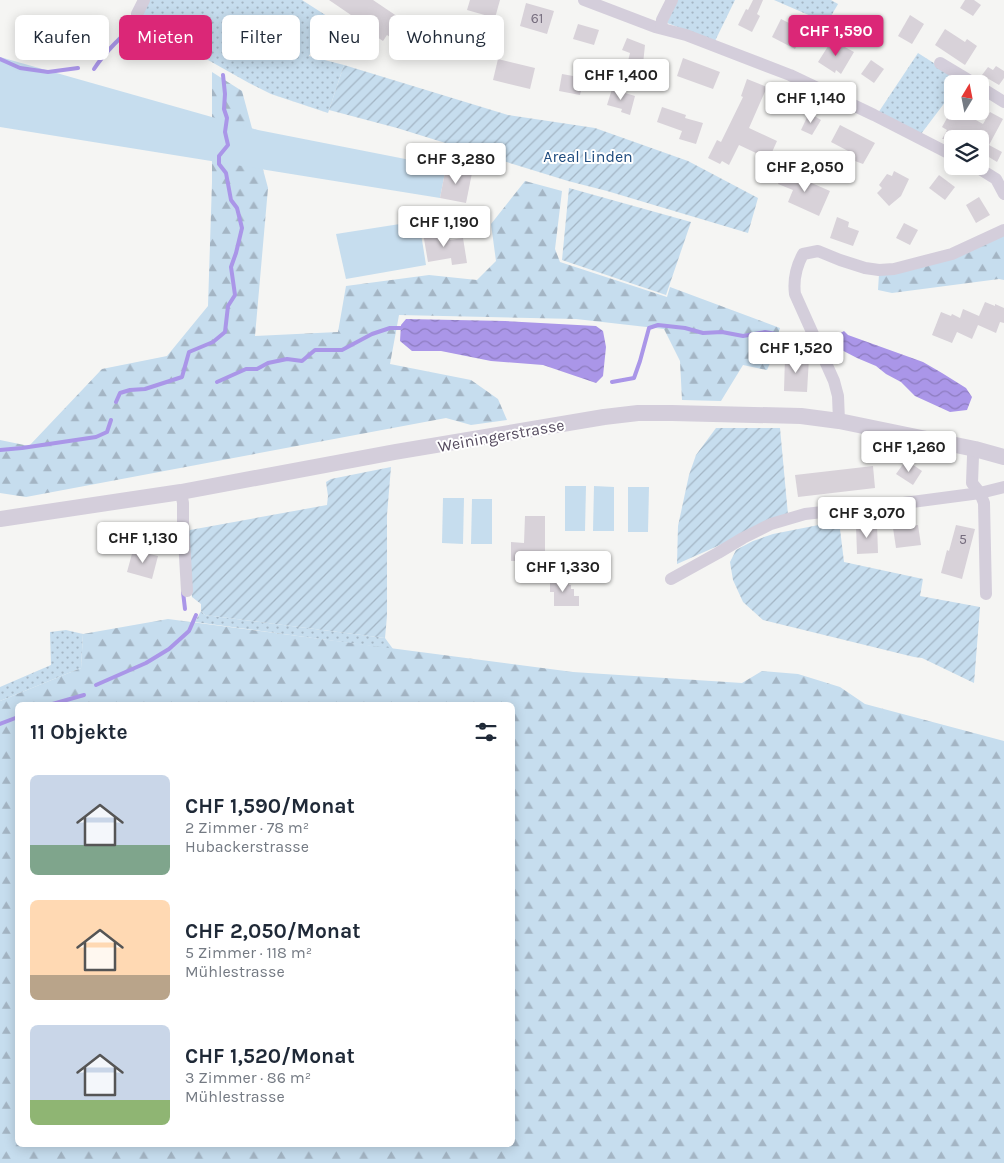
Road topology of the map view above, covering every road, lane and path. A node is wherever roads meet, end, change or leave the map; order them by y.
1 (144, 0) edge
2 (584, 0) edge
3 (672, 0) edge
4 (137, 14) dead end
5 (661, 28) junction
6 (940, 63) dead end
7 (959, 75) edge
8 (989, 93) edge
9 (1004, 102) edge
10 (944, 151) edge
11 (988, 175) edge
12 (1004, 194) edge
13 (1004, 230) edge
14 (839, 421) junction
15 (975, 449) junction
16 (1004, 457) edge
17 (1004, 487) edge
18 (181, 492) junction
19 (980, 493) junction
20 (0, 519) edge
21 (671, 578) dead end
22 (187, 591) dead end
23 (986, 594) dead end

1 - 4 street
2 - 5 street
3 - 5 street
5 - 10 street
6 - 7 street
8 - 9 street
11 - 12 street
13 - 14 street
14 - 15 street, Weiningerstrasse
14 - 18 street, Weiningerstrasse
15 - 16 street, Weiningerstrasse
15 - 19 street
17 - 19 street
18 - 20 street, Weiningerstrasse
18 - 22 street
19 - 21 street
19 - 23 street

